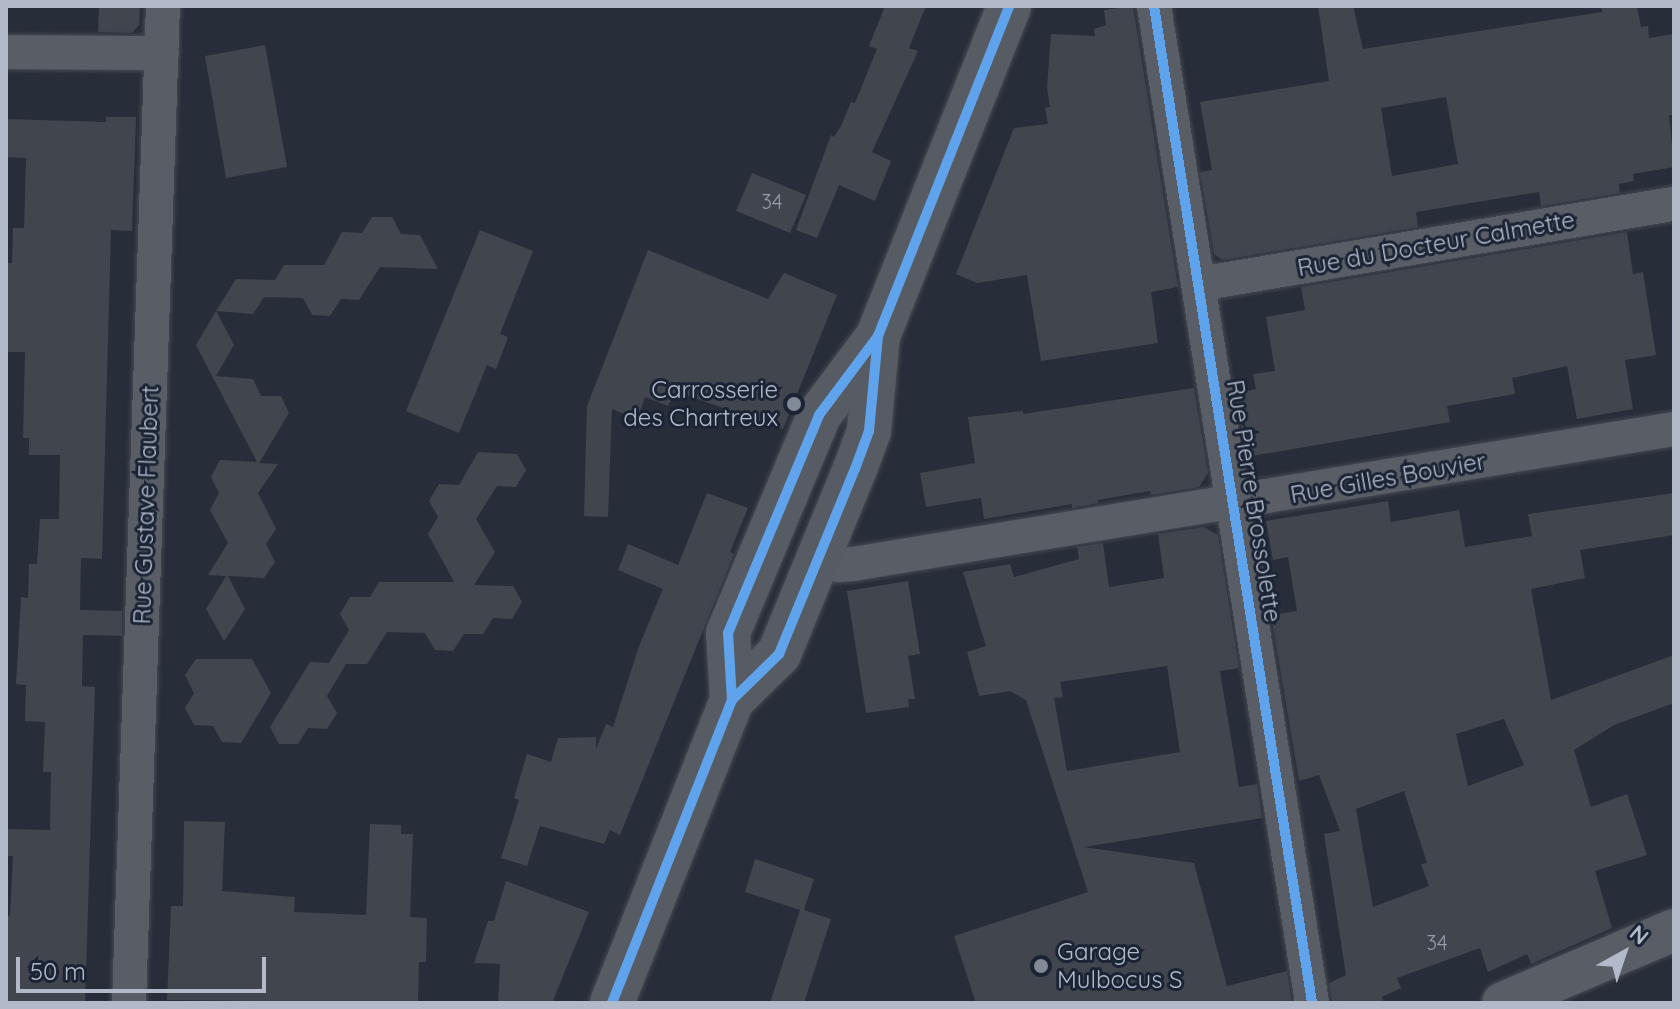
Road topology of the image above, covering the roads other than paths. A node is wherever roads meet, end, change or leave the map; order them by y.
1 (163, 6) edge
2 (1154, 6) edge
3 (1008, 7) edge
4 (6, 52) edge
5 (162, 53) junction
6 (1674, 204) edge
7 (1199, 284) junction
8 (878, 336) junction
9 (1674, 429) edge
10 (1234, 504) junction
11 (819, 559) junction
12 (732, 700) junction
13 (1674, 930) edge
14 (129, 1003) edge
15 (612, 1003) edge
16 (1312, 1003) edge
17 (1503, 1003) edge

1 - 5 street, Rue Gustave Flaubert
2 - 7 street, Rue Pierre Brossolette
3 - 8 main road
4 - 5 street
5 - 14 street, Rue Gustave Flaubert
6 - 7 street, Rue du Docteur Calmette
7 - 10 street, Rue Pierre Brossolette
8 - 11 main road
8 - 12 main road
9 - 10 street, Rue Gilles Bouvier
10 - 11 street, Rue Gilles Bouvier
10 - 16 street, Rue Pierre Brossolette
11 - 12 main road
12 - 15 main road
13 - 17 street

